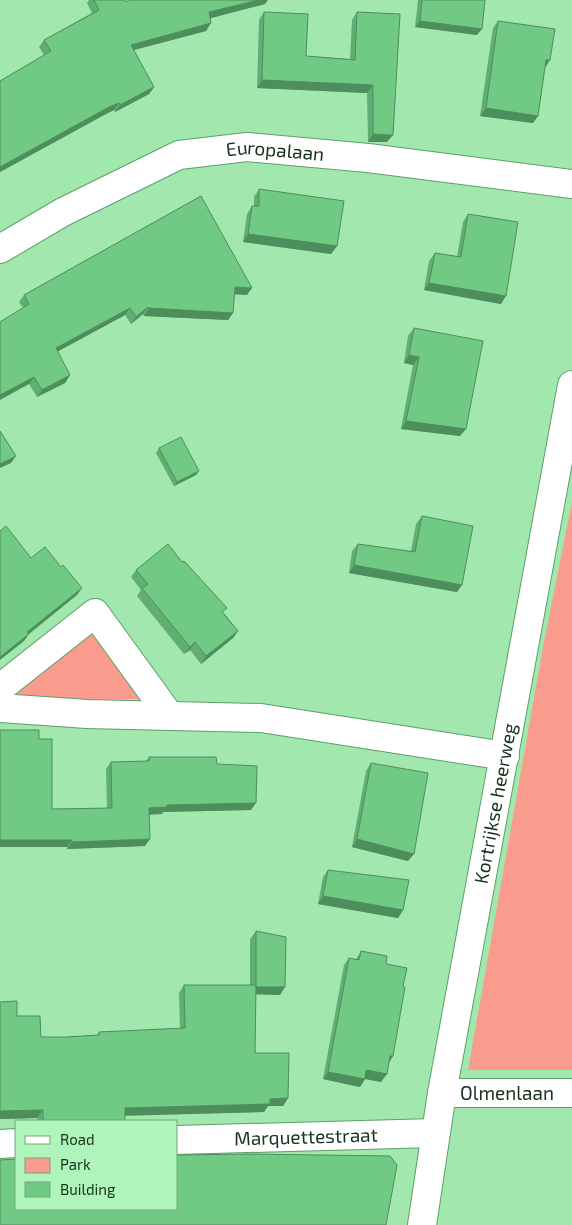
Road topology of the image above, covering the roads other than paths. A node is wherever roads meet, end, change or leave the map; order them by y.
1 (572, 184) edge
2 (0, 249) edge
3 (572, 384) edge
4 (0, 688) edge
5 (0, 708) edge
6 (169, 715) junction
7 (505, 756) junction
8 (442, 1093) junction
9 (572, 1093) edge
10 (435, 1133) junction
11 (178, 1140) edge
12 (15, 1143) edge
13 (0, 1144) edge
14 (422, 1225) edge

1 - 2 street, Europalaan
3 - 7 street, Kortrijkse heerweg
4 - 6 street
5 - 6 street
6 - 7 street
7 - 8 street, Kortrijkse heerweg
8 - 9 street, Olmenlaan
8 - 10 street, Kortrijkse heerweg
10 - 11 street, Marquettestraat
10 - 14 street, Kortrijkse heerweg
12 - 13 street

